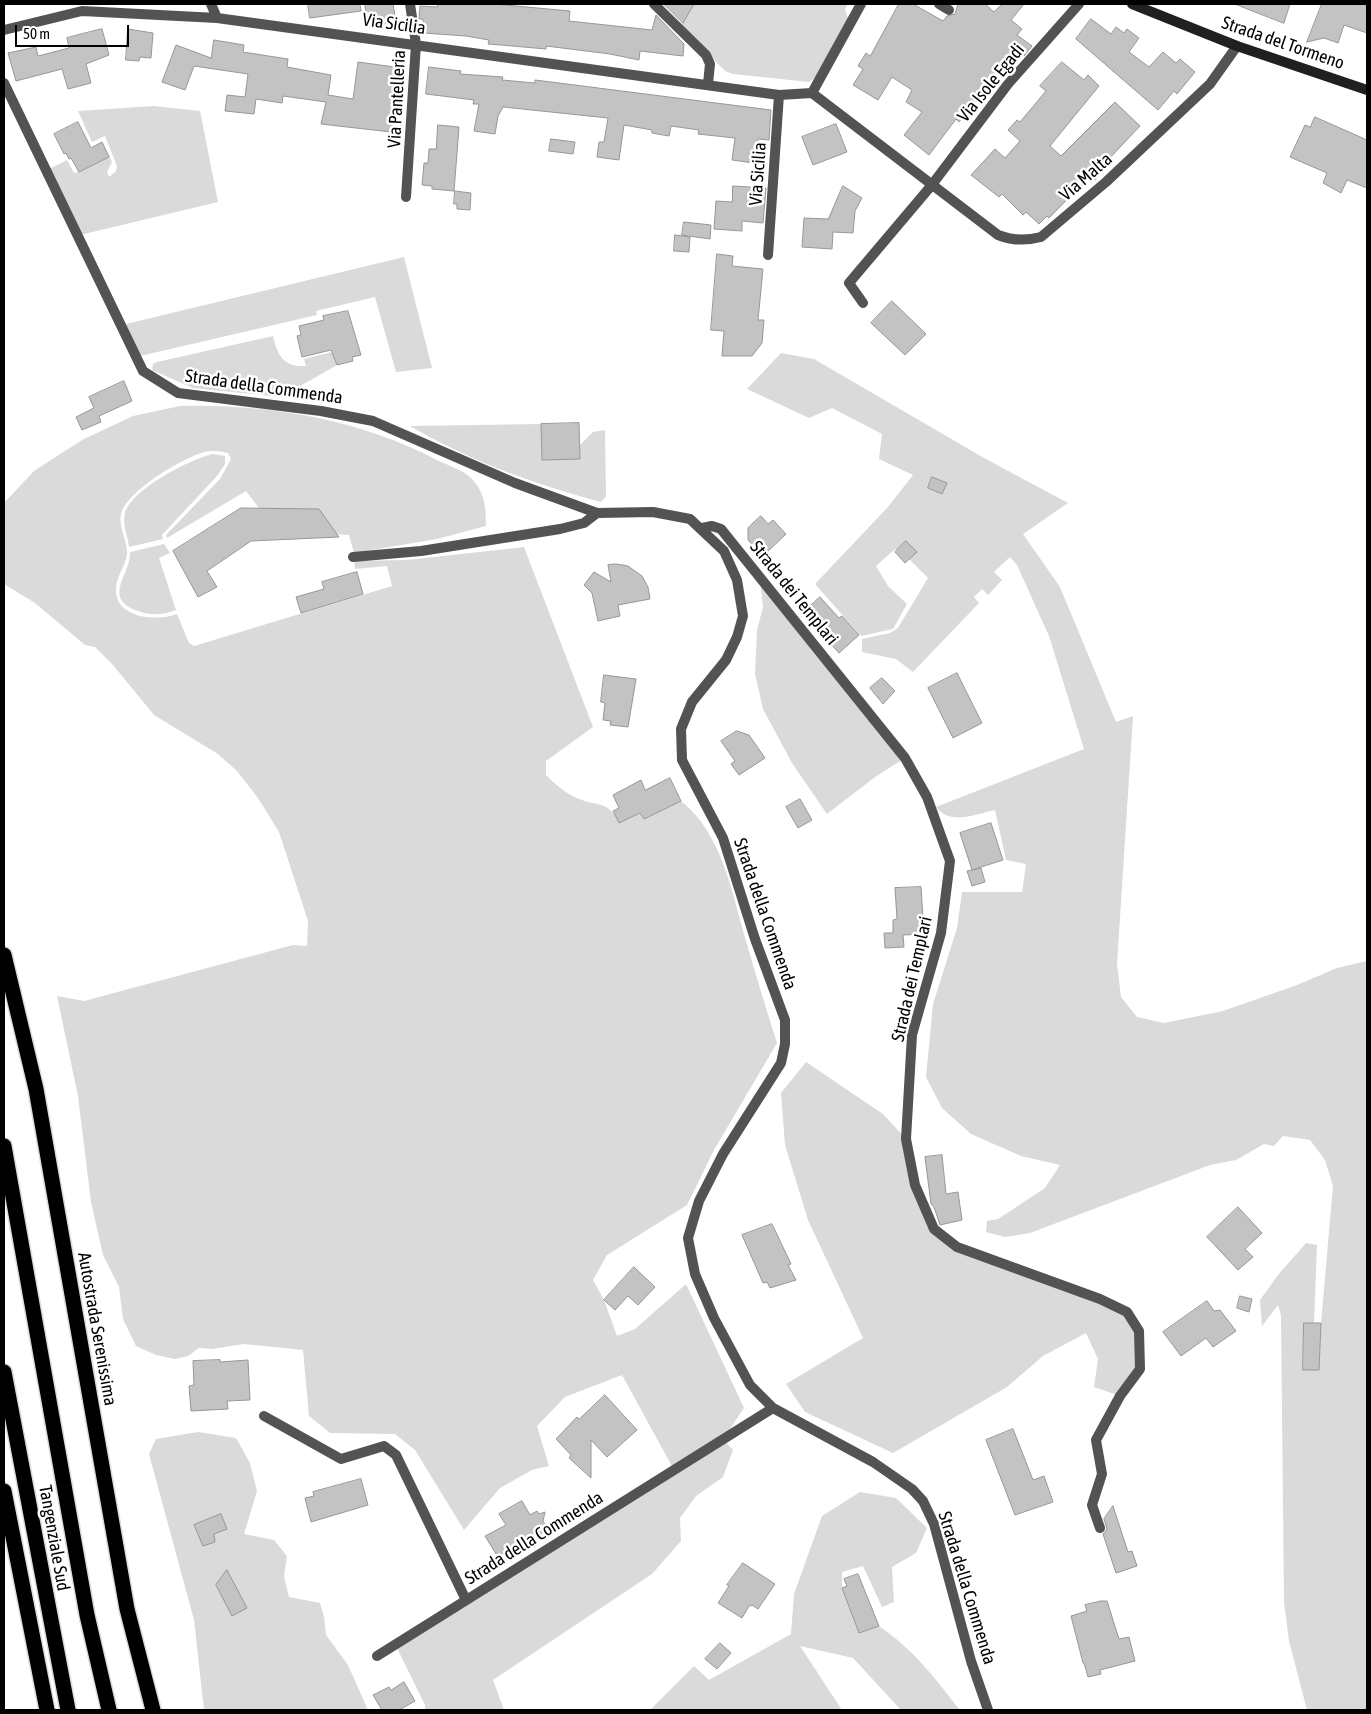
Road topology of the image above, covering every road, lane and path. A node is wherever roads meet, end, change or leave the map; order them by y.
1 (211, 4) edge
2 (410, 4) edge
3 (654, 4) edge
4 (861, 4) edge
5 (939, 4) edge
6 (1079, 4) edge
7 (1132, 4) edge
8 (81, 7) edge
9 (949, 10) dead end
10 (217, 18) junction
11 (4, 30) edge
12 (416, 44) junction
13 (1237, 46) junction
14 (4, 82) edge
15 (708, 84) junction
16 (1367, 90) edge
17 (812, 93) junction
18 (779, 95) junction
19 (931, 186) junction
20 (406, 197) dead end
21 (768, 255) dead end
22 (864, 303) dead end
23 (597, 513) junction
24 (702, 528) junction
25 (353, 558) dead end
26 (4, 954) edge
27 (4, 1146) edge
28 (4, 1372) edge
29 (772, 1408) junction
30 (264, 1416) dead end
31 (4, 1491) edge
32 (1100, 1528) dead end
33 (466, 1600) junction
34 (377, 1656) dead end
35 (47, 1710) edge
36 (68, 1710) edge
37 (109, 1710) edge
38 (153, 1710) edge
39 (988, 1710) edge

1 - 10 street
2 - 12 street, Via Pantelleria
3 - 15 street
4 - 17 street
5 - 9 street
6 - 19 street, Via Isole Egadi
7 - 13 street, Strada del Tormeno
8 - 10 street, Via Sicilia
8 - 11 street, Via Sicilia
10 - 12 street, Via Sicilia
12 - 15 street, Via Sicilia
12 - 20 street, Via Pantelleria
13 - 16 street, Strada del Tormeno
13 - 19 street, Via Malta
14 - 23 street, Strada della Commenda
15 - 18 street, Via Sicilia
17 - 18 street, Via Sicilia
17 - 19 street, Via Malta
18 - 21 street, Via Sicilia
19 - 22 street
23 - 24 street, Strada della Commenda
23 - 25 street, Strada della Commenda
24 - 29 street, Strada della Commenda
24 - 32 street, Strada dei Templari
26 - 38 highway, Autostrada Serenissima
27 - 37 highway
28 - 36 highway, Tangenziale Sud
29 - 33 street, Strada della Commenda
29 - 39 street, Strada della Commenda
30 - 33 street, Strada della Commenda
31 - 35 highway
33 - 34 street, Strada della Commenda

